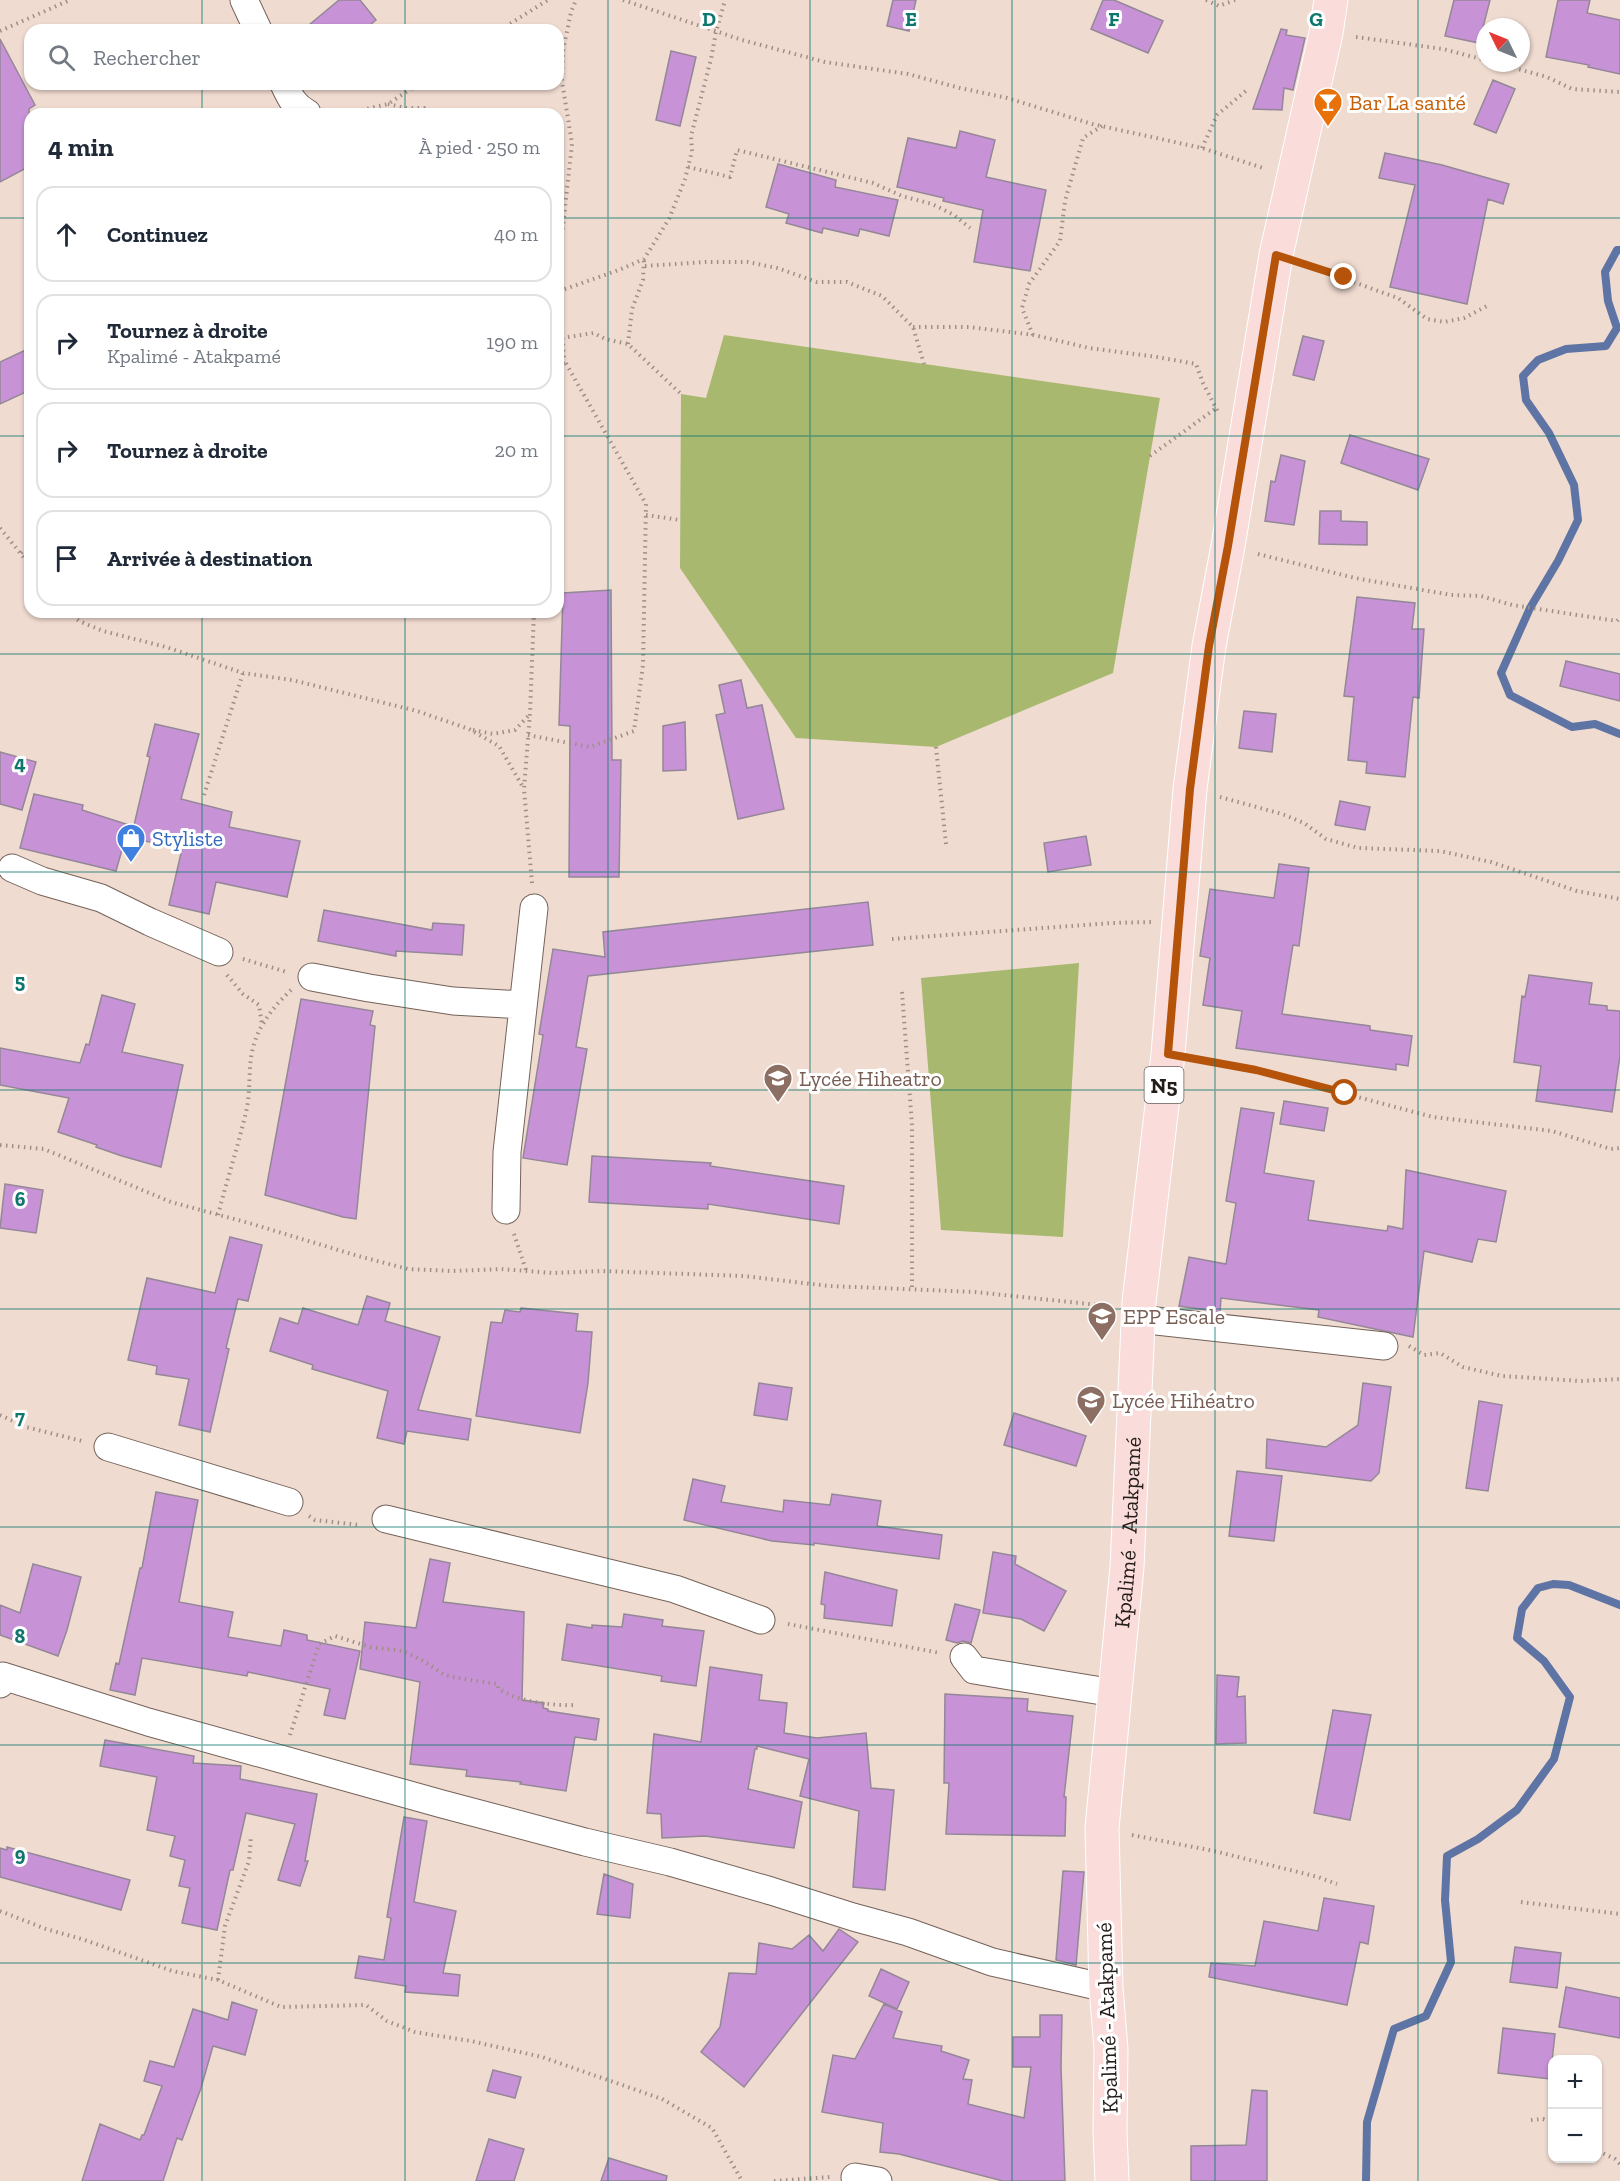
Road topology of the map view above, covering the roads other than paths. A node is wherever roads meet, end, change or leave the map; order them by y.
1 (244, 0) edge
2 (1331, 0) edge
3 (255, 24) edge
4 (287, 90) edge
5 (298, 108) edge
6 (12, 868) dead end
7 (534, 908) road end
8 (219, 952) road end
9 (312, 977) road end
10 (523, 1005) junction
11 (506, 1210) road end
12 (1138, 1310) junction
13 (1384, 1346) road end
14 (108, 1447) road end
15 (289, 1502) road end
16 (386, 1519) road end
17 (761, 1620) road end
18 (964, 1657) road end
19 (0, 1684) edge
20 (1114, 1694) junction
21 (1106, 1988) junction
22 (1112, 2181) edge

1 - 3 street
2 - 12 main road, Kpalimé - Atakpamé / N5
4 - 5 street
6 - 8 street
7 - 10 street
9 - 10 street
10 - 11 street
12 - 13 street
12 - 20 main road, Kpalimé - Atakpamé / N5
14 - 15 street
16 - 17 street
18 - 20 street
19 - 21 street
20 - 21 main road, Kpalimé - Atakpamé / N5
21 - 22 main road, Kpalimé - Atakpamé / N5

